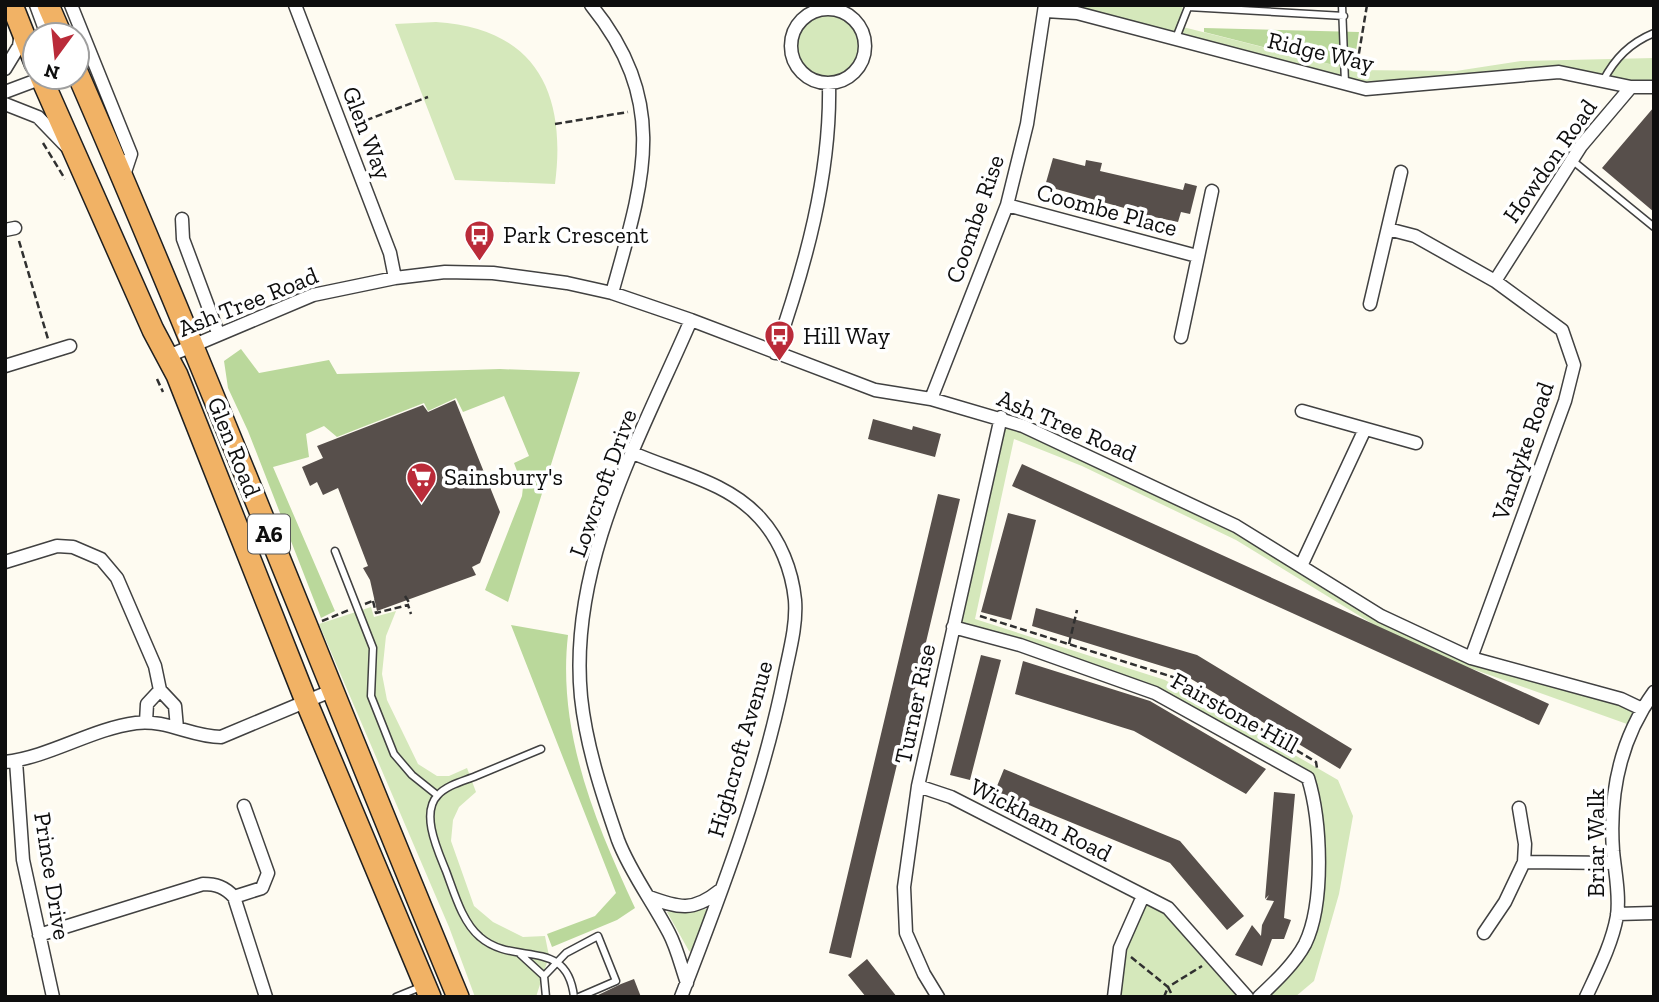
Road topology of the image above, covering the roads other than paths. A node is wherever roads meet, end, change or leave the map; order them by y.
1 (12, 5) edge
2 (71, 5) edge
3 (295, 5) edge
4 (591, 5) edge
5 (1342, 5) edge
6 (1189, 6) edge
7 (1046, 8) edge
8 (1077, 9) edge
9 (1344, 16) junction
10 (21, 28) joint
11 (1654, 33) edge
12 (1177, 38) junction
13 (5, 69) edge
14 (1603, 81) junction
15 (1345, 83) junction
16 (21, 84) edge
17 (829, 84) junction
18 (1631, 87) junction
19 (1654, 87) edge
20 (47, 91) edge
21 (85, 91) edge
22 (5, 92) edge
23 (5, 104) edge
24 (73, 154) junction
25 (1571, 160) junction
26 (1401, 172) dead end
27 (123, 178) junction
28 (1212, 191) dead end
29 (1007, 205) junction
30 (182, 219) dead end
31 (1654, 227) edge
32 (1388, 229) junction
33 (1197, 256) junction
34 (395, 278) junction
35 (1495, 281) junction
36 (612, 293) junction
37 (1370, 304) dead end
38 (691, 320) junction
39 (218, 333) junction
40 (1181, 337) dead end
41 (194, 345) junction
42 (70, 346) dead end
43 (775, 353) junction
44 (166, 358) junction
45 (5, 366) edge
46 (931, 399) junction
47 (1302, 411) dead end
48 (1001, 418) junction
49 (1365, 429) junction
50 (1416, 443) dead end
51 (633, 453) junction
52 (335, 551) dead end
53 (5, 562) edge
54 (1301, 566) junction
55 (953, 627) junction
56 (1471, 658) junction
57 (160, 691) junction
58 (331, 691) junction
59 (1654, 692) edge
60 (306, 701) junction
61 (1642, 709) junction
62 (146, 722) junction
63 (177, 728) junction
64 (541, 749) dead end
65 (11, 761) edge
66 (918, 786) junction
67 (437, 795) junction
68 (244, 806) dead end
69 (1519, 808) dead end
70 (1524, 862) junction
71 (1614, 863) junction
72 (720, 891) junction
73 (1143, 896) junction
74 (649, 897) junction
75 (234, 898) junction
76 (1654, 913) edge
77 (1617, 914) junction
78 (1485, 933) dead end
79 (39, 935) junction
80 (519, 953) junction
81 (558, 961) junction
82 (544, 976) junction
83 (687, 983) junction
84 (427, 991) edge
85 (53, 997) edge
86 (266, 997) edge
87 (396, 997) edge
88 (458, 997) edge
89 (545, 997) edge
90 (576, 997) edge
91 (681, 997) edge
92 (938, 997) edge
93 (1114, 997) edge
94 (1247, 997) edge
95 (1259, 997) edge
96 (1586, 997) edge

1 - 10 highway, Glen Road / A6
2 - 27 street
3 - 34 street, Glen Way
4 - 36 street
5 - 9 lane
6 - 9 lane
6 - 12 lane
7 - 8 street, Ridge Way
7 - 29 street, Coombe Rise
8 - 12 street, Ridge Way
9 - 15 lane
10 - 13 street
11 - 14 lane
12 - 15 street, Ridge Way
14 - 15 street, Ridge Way
14 - 18 street, Ridge Way
16 - 22 street
17 - 17 street
17 - 43 street
18 - 19 street, Howdon Road
18 - 25 street, Howdon Road
20 - 24 highway, Glen Road / A6
21 - 27 highway, Glen Road / A6
23 - 24 street
24 - 44 highway, Glen Road / A6
25 - 31 lane
25 - 35 street, Howdon Road
26 - 32 street
27 - 41 highway, Glen Road / A6
28 - 33 street, Coombe Place
29 - 33 street, Coombe Place
29 - 46 street, Coombe Rise
30 - 39 street
32 - 35 street, Vandyke Road
32 - 37 street
33 - 40 street, Coombe Place
34 - 36 street, Ash Tree Road
34 - 39 street, Ash Tree Road
35 - 56 street, Vandyke Road
36 - 38 street, Ash Tree Road
38 - 43 street, Ash Tree Road
38 - 51 street, Lowcroft Drive
39 - 41 street, Ash Tree Road
41 - 44 street, Ash Tree Road
41 - 58 highway, Glen Road / A6
42 - 45 street
43 - 46 street, Ash Tree Road
44 - 60 highway, Glen Road / A6
46 - 48 street, Ash Tree Road
47 - 49 street
48 - 54 street, Ash Tree Road
48 - 55 street, Turner Rise
49 - 50 street
49 - 54 street
51 - 72 street, Highcroft Avenue
51 - 74 street, Lowcroft Drive
52 - 67 lane
53 - 57 street
54 - 56 street, Ash Tree Road
55 - 66 street, Turner Rise
55 - 95 street, Fairstone Hill
56 - 61 street, Ash Tree Road
57 - 62 street
57 - 63 street
58 - 60 street
58 - 88 highway, Glen Road / A6
59 - 61 street, Briar Walk
60 - 63 street
60 - 84 highway, Glen Road / A6
61 - 71 street, Briar Walk
62 - 63 street
62 - 65 street
64 - 67 lane
65 - 79 street, Prince Drive
66 - 73 street, Wickham Road
66 - 92 street, Turner Rise
67 - 80 lane
68 - 75 street
69 - 70 street
70 - 71 street
70 - 78 street
71 - 77 street, Briar Walk
72 - 74 street
72 - 83 street, Highcroft Avenue
73 - 93 street
73 - 94 street, Wickham Road
74 - 83 street, Lowcroft Drive
75 - 79 street
75 - 86 street
76 - 77 street
77 - 96 street, Briar Walk
79 - 85 street, Prince Drive
80 - 81 lane
80 - 82 lane
81 - 82 lane
81 - 90 lane
81 - 90 lane
82 - 89 lane
83 - 91 street, Highcroft Avenue
84 - 87 lane

